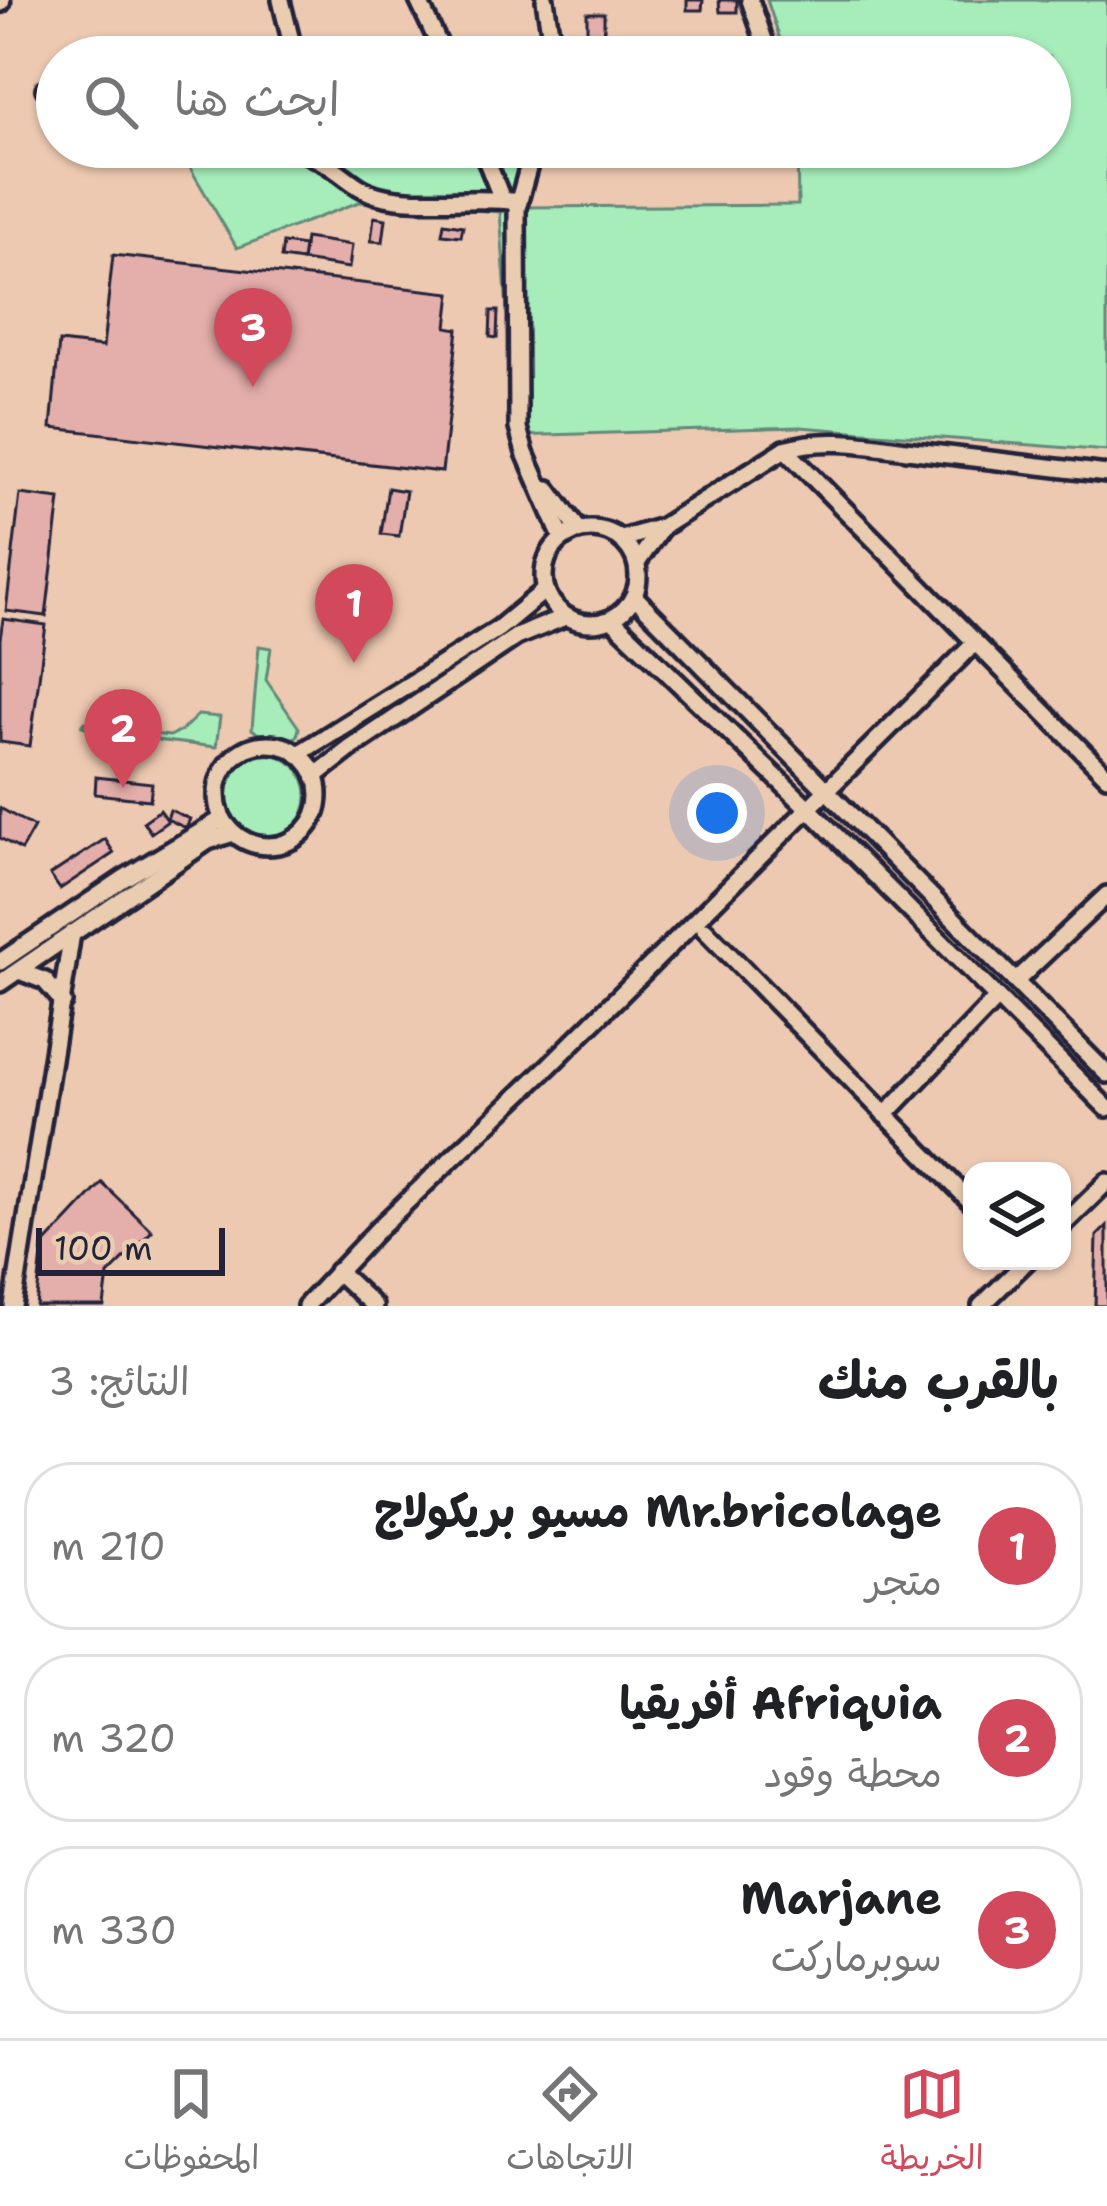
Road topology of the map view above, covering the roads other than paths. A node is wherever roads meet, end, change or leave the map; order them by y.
1 (281, 0) edge
2 (418, 0) edge
3 (545, 0) edge
4 (750, 0) edge
5 (290, 36) edge
6 (435, 36) edge
7 (551, 36) edge
8 (763, 36) edge
9 (334, 168) edge
10 (492, 168) edge
11 (525, 168) edge
12 (510, 201) junction
13 (785, 449) junction
14 (535, 473) junction
15 (1107, 474) edge
16 (662, 526) junction
17 (579, 530) junction
18 (562, 538) junction
19 (622, 539) junction
20 (637, 562) junction
21 (545, 590) junction
22 (634, 596) junction
23 (565, 616) junction
24 (613, 620) junction
25 (975, 643) junction
26 (298, 754) junction
27 (315, 776) junction
28 (1107, 776) edge
29 (828, 790) junction
30 (809, 809) junction
31 (222, 819) junction
32 (233, 833) junction
33 (1107, 895) edge
34 (705, 930) dead end
35 (73, 933) junction
36 (0, 962) edge
37 (19, 971) junction
38 (1016, 982) junction
39 (0, 983) edge
40 (997, 998) junction
41 (63, 1002) junction
42 (1107, 1074) edge
43 (1107, 1108) edge
44 (885, 1115) junction
45 (1107, 1182) edge
46 (963, 1194) edge
47 (1071, 1217) edge
48 (1018, 1270) edge
49 (337, 1271) junction
50 (13, 1306) edge
51 (305, 1306) edge
52 (374, 1306) edge
53 (981, 1306) edge

1 - 5 street
2 - 6 street
3 - 7 street
4 - 8 street
9 - 12 street
10 - 12 street
11 - 12 street
12 - 14 street
13 - 15 street
13 - 16 street
13 - 25 street
14 - 17 street
14 - 18 street
16 - 19 street
16 - 20 street
17 - 18 street
17 - 19 street
18 - 21 street
19 - 20 street
20 - 22 street
21 - 23 street
21 - 26 street
22 - 24 street
22 - 29 street
23 - 24 street
23 - 27 street
24 - 30 street
25 - 28 street
25 - 29 street
26 - 27 street
26 - 31 street
27 - 32 street
29 - 30 street
29 - 38 street
30 - 40 street
30 - 49 street
31 - 32 street
31 - 36 street
32 - 35 street
33 - 38 street
34 - 44 street
35 - 37 street
35 - 41 street
37 - 39 street
37 - 41 street
38 - 42 street
40 - 43 street
40 - 44 street
41 - 50 street
44 - 46 street
45 - 47 street
48 - 53 street
49 - 51 street
49 - 52 street

